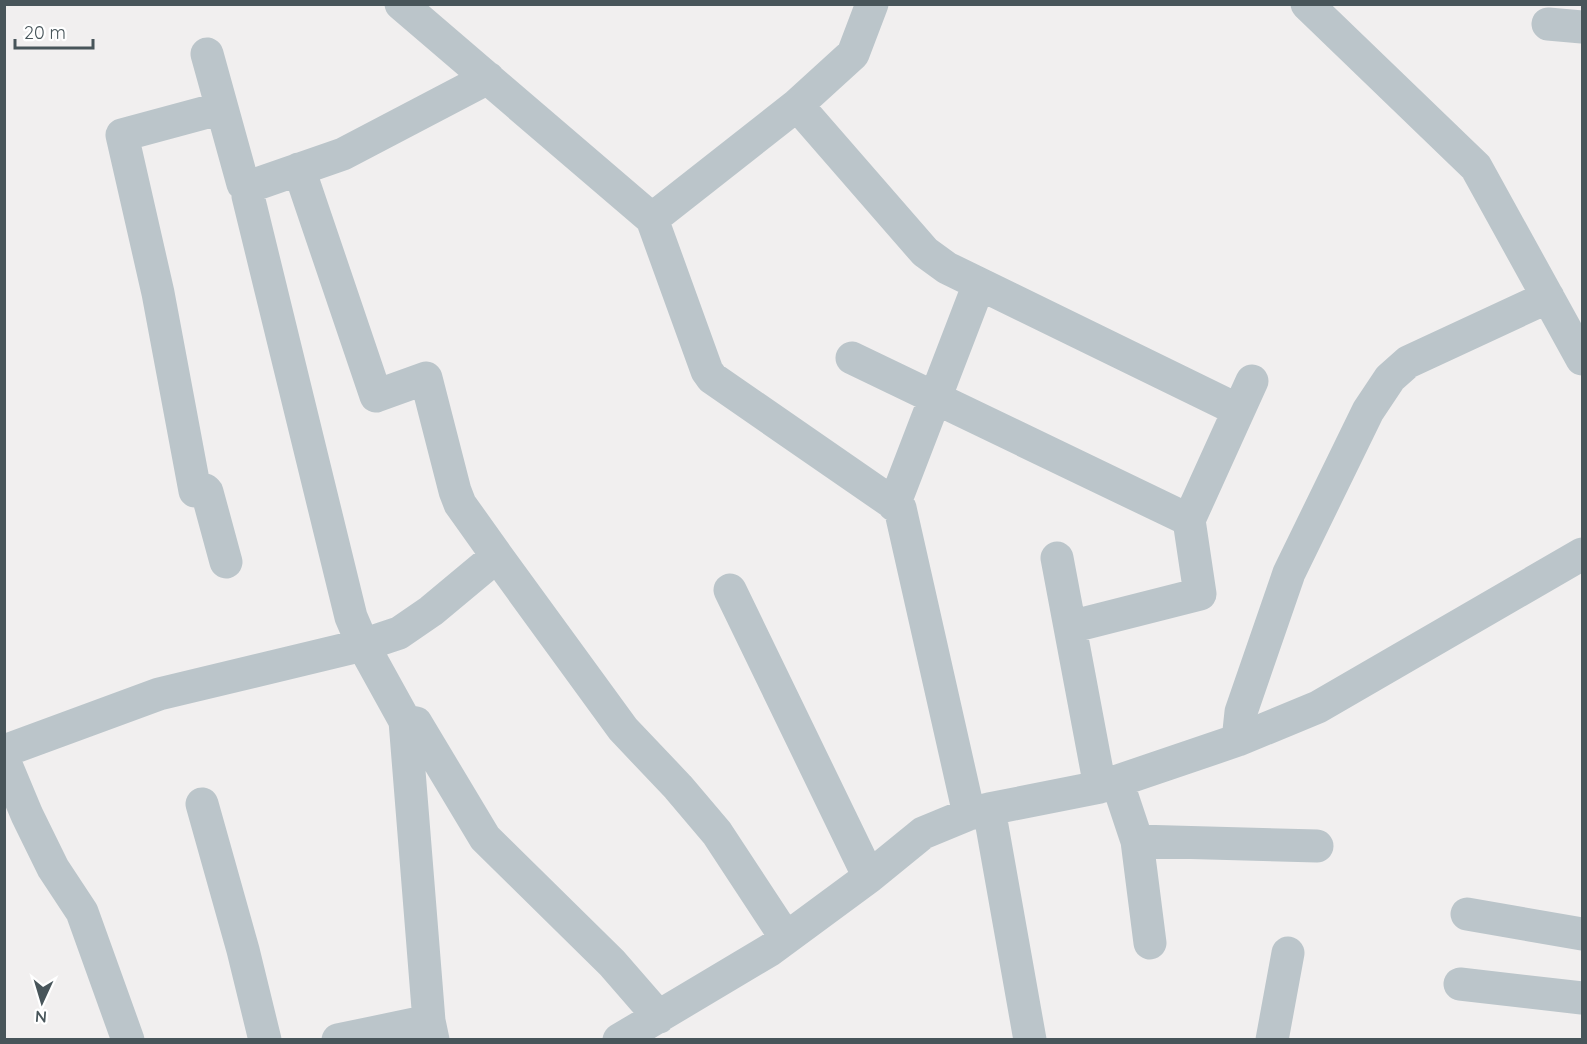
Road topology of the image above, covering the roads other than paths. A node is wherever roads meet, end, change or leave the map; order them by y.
1 (401, 4) edge
2 (872, 4) edge
3 (1307, 4) edge
4 (1548, 24) dead end
5 (1582, 27) edge
6 (207, 54) dead end
7 (488, 78) junction
8 (797, 105) junction
9 (222, 108) junction
10 (299, 169) junction
11 (250, 190) junction
12 (652, 219) junction
13 (979, 284) junction
14 (1548, 297) junction
15 (852, 358) dead end
16 (1582, 359) edge
17 (1252, 381) dead end
18 (935, 398) junction
19 (1238, 410) junction
20 (894, 505) junction
21 (1189, 520) junction
22 (1582, 554) edge
23 (497, 556) junction
24 (1057, 558) dead end
25 (226, 562) dead end
26 (730, 590) dead end
27 (1070, 627) junction
28 (363, 645) junction
29 (405, 721) junction
30 (1238, 740) junction
31 (4, 751) edge
32 (4, 760) edge
33 (1109, 784) junction
34 (202, 804) dead end
35 (979, 812) junction
36 (1137, 841) junction
37 (1317, 846) dead end
38 (869, 877) junction
39 (1467, 914) dead end
40 (1582, 934) edge
41 (786, 938) junction
42 (1150, 943) dead end
43 (1288, 953) dead end
44 (1460, 984) dead end
45 (1582, 998) edge
46 (659, 1017) junction
47 (431, 1030) edge
48 (128, 1040) edge
49 (265, 1040) edge
50 (338, 1040) edge
51 (619, 1040) edge
52 (1030, 1040) edge
53 (1272, 1040) edge

1 - 7 street
2 - 8 street
3 - 14 street
4 - 5 street
6 - 9 street
7 - 10 street
7 - 12 street
8 - 12 street
8 - 13 street
9 - 11 street
9 - 25 street
10 - 11 street
10 - 23 street
11 - 28 street
12 - 20 street
13 - 18 street
13 - 19 street
14 - 16 street
14 - 30 street
15 - 18 street
17 - 19 street
18 - 20 street
18 - 21 street
19 - 21 street
20 - 35 street
21 - 27 street
22 - 30 street
23 - 28 street
23 - 41 street
24 - 27 street
26 - 38 street
27 - 33 street
28 - 29 street
28 - 31 street
29 - 46 street
29 - 47 street
30 - 33 street
32 - 48 street
33 - 35 street
33 - 36 street
34 - 49 street
35 - 38 street
35 - 52 street
36 - 37 street
36 - 42 street
38 - 41 street
39 - 40 street
41 - 46 street
43 - 53 street
44 - 45 street
46 - 51 street
47 - 50 street

